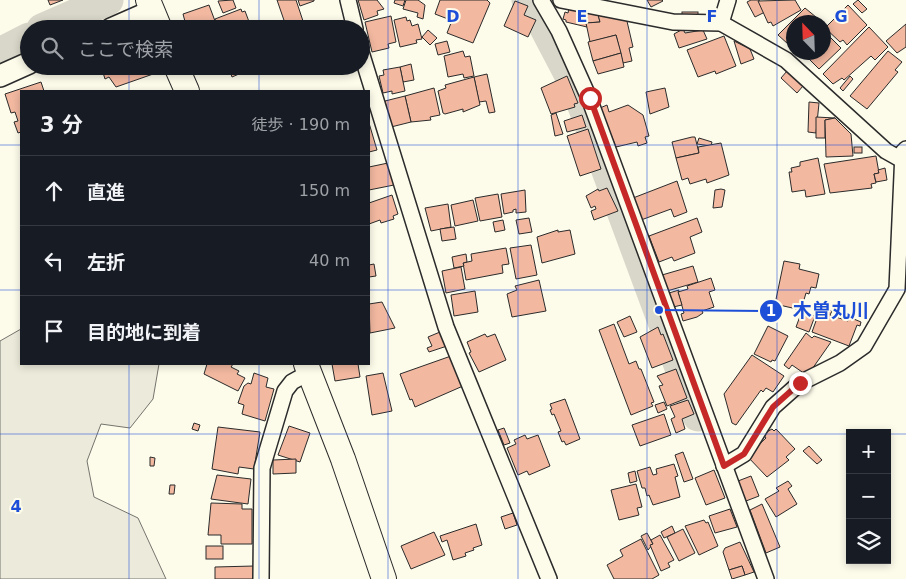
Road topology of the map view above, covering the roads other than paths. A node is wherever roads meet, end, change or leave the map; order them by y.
1 (348, 0) edge
2 (541, 0) edge
3 (561, 0) edge
4 (728, 0) edge
5 (153, 13) edge
6 (134, 20) edge
7 (353, 20) edge
8 (721, 23) junction
9 (20, 68) edge
10 (180, 75) edge
11 (368, 75) edge
12 (0, 76) edge
13 (187, 90) edge
14 (904, 154) edge
15 (308, 368) edge
16 (724, 466) junction
17 (261, 579) edge
18 (384, 579) edge
19 (550, 579) edge
20 (766, 579) edge

1 - 7 street
2 - 16 street
3 - 8 street
4 - 8 street
5 - 6 street
8 - 14 street
9 - 12 street
10 - 13 main road
11 - 19 street
14 - 16 street
15 - 17 street
15 - 18 main road
16 - 20 street

